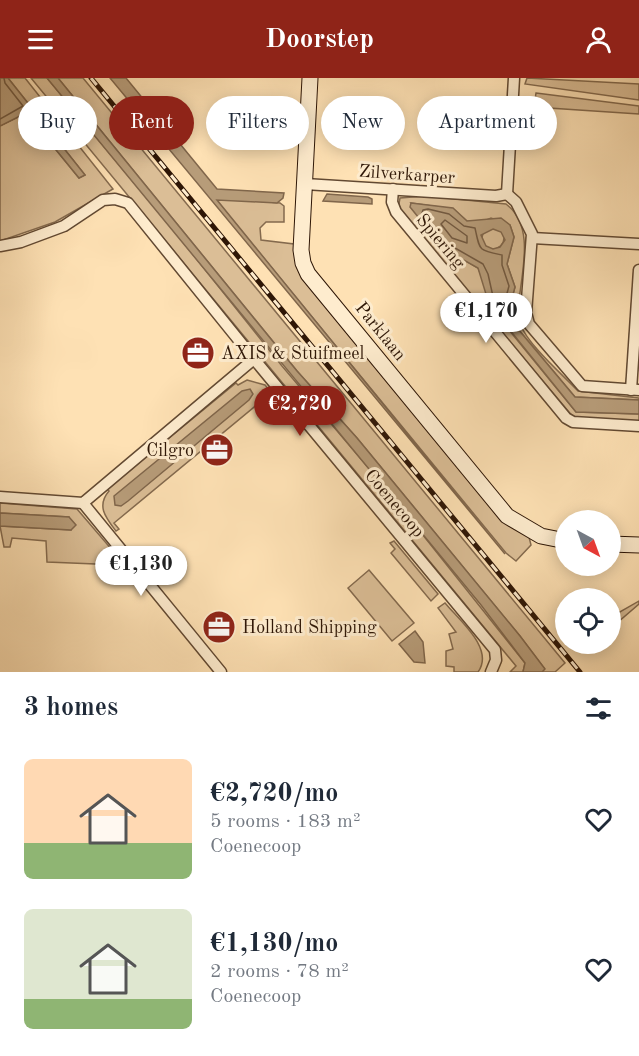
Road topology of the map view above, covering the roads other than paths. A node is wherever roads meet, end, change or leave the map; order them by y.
1 (310, 78) edge
2 (514, 78) edge
3 (304, 184) junction
4 (393, 189) junction
5 (507, 194) junction
6 (532, 238) junction
7 (639, 244) edge
8 (0, 246) edge
9 (639, 270) edge
10 (254, 359) junction
11 (635, 390) edge
12 (639, 426) edge
13 (0, 497) edge
14 (83, 503) junction
15 (555, 539) edge
16 (621, 544) edge
17 (639, 545) edge
18 (221, 672) edge
19 (491, 672) edge

1 - 3 street, Parklaan
2 - 5 street
3 - 4 street, Zilverkarper
3 - 15 street, Parklaan
4 - 5 street, Zilverkarper
4 - 12 street, Spiering
5 - 6 street
6 - 7 street
6 - 11 street
8 - 10 street, Coenecoop
9 - 11 street
10 - 14 street
10 - 19 street, Coenecoop
13 - 14 street
14 - 18 street
16 - 17 street

